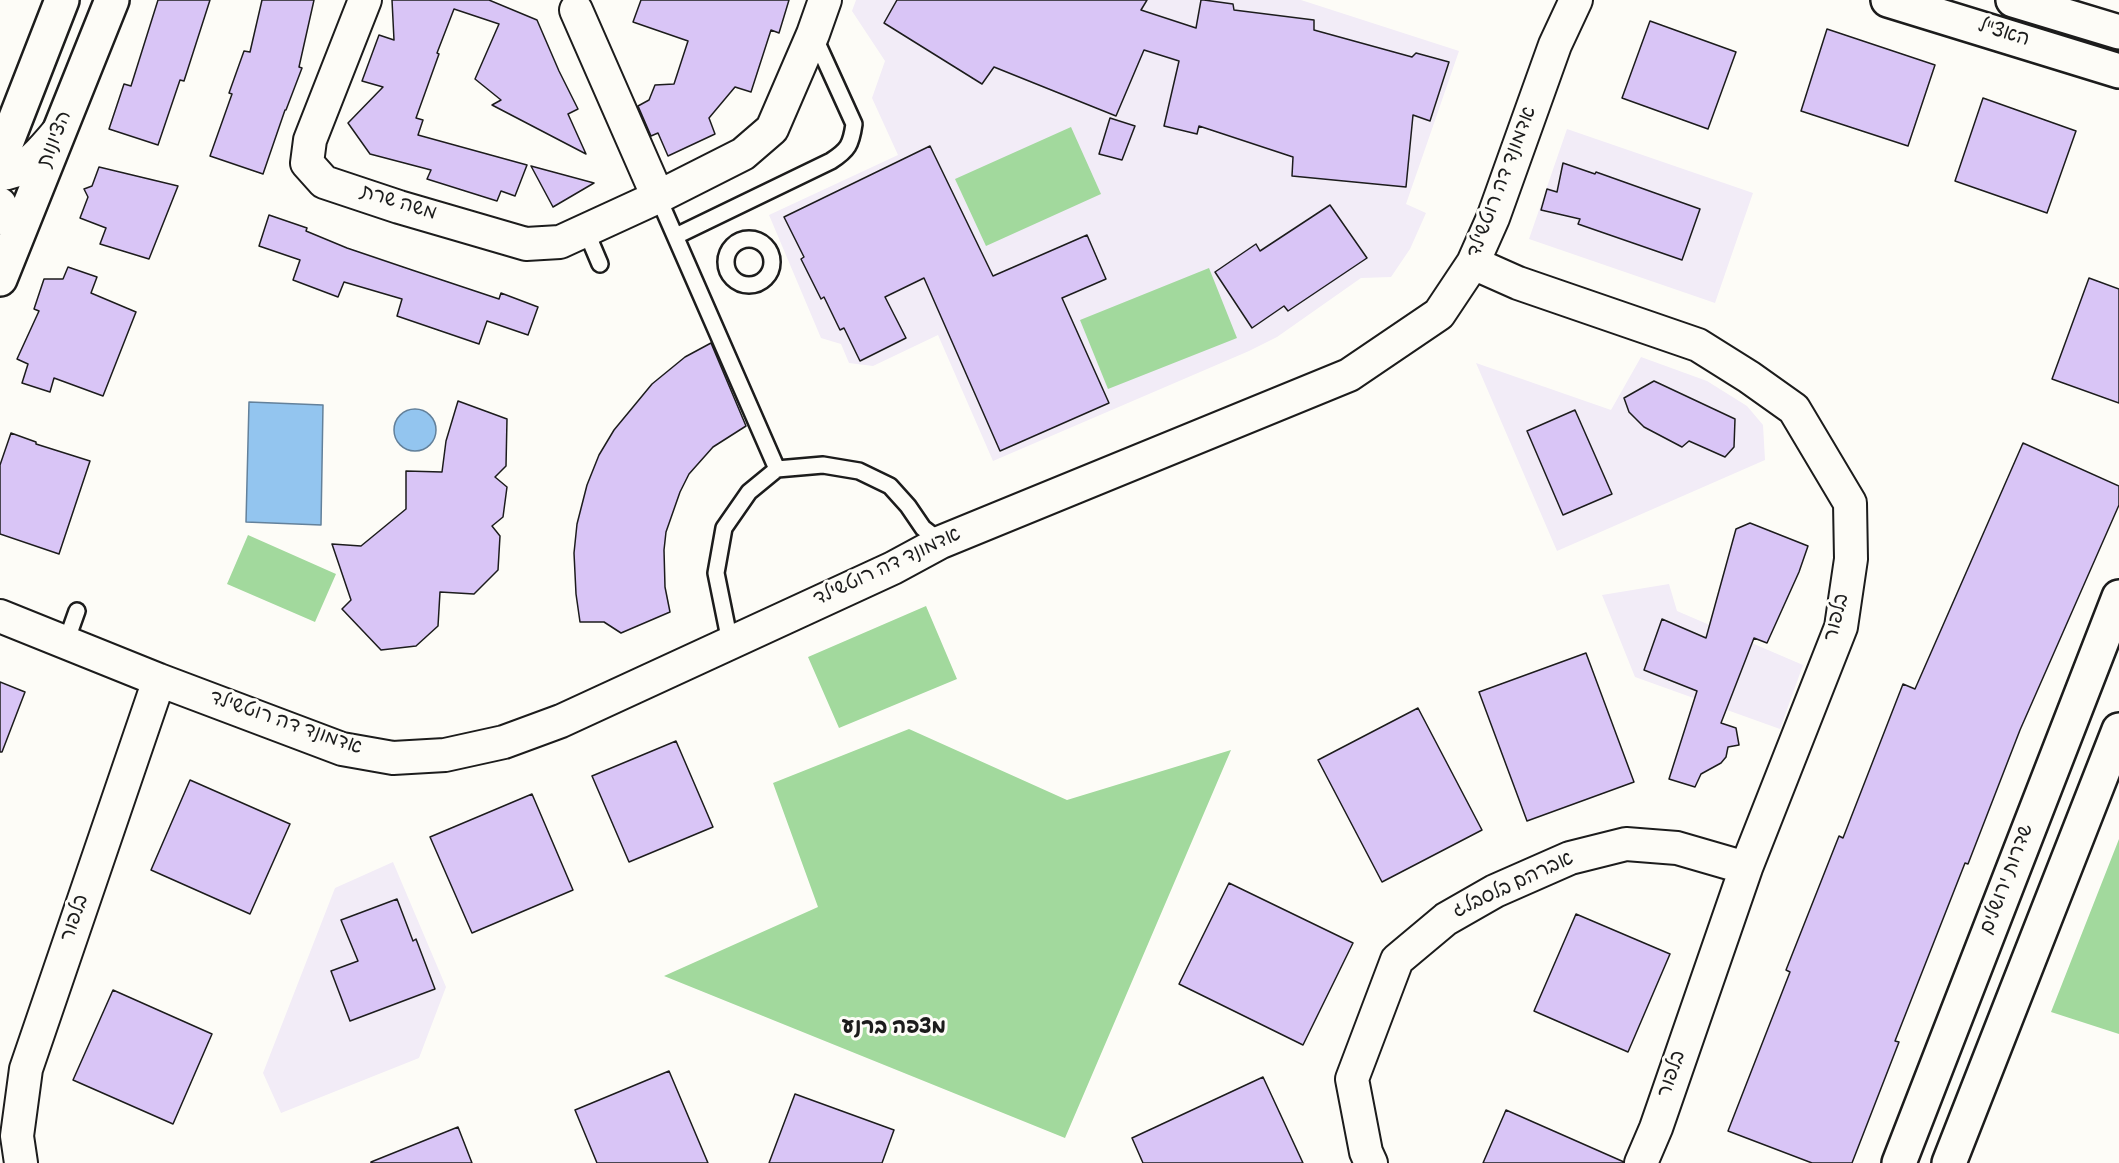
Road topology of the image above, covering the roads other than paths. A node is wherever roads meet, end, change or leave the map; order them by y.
1 (63, 0) edge
2 (112, 0) edge
3 (365, 0) edge
4 (825, 0) edge
5 (1576, 0) edge
6 (1887, 0) edge
7 (2013, 0) edge
8 (576, 10) dead end
9 (2119, 32) edge
10 (813, 34) junction
11 (2119, 71) edge
12 (61, 129) junction
13 (0, 159) edge
14 (0, 174) edge
15 (658, 197) junction
16 (0, 204) edge
17 (0, 218) edge
18 (586, 231) junction
19 (676, 236) junction
20 (1473, 263) junction
21 (600, 264) dead end
22 (0, 279) edge
23 (777, 469) junction
24 (941, 542) junction
25 (2119, 597) edge
26 (77, 611) dead end
27 (0, 616) edge
28 (66, 642) junction
29 (730, 642) junction
30 (159, 680) junction
31 (2119, 730) edge
32 (1746, 868) junction
33 (21, 1163) edge
34 (1371, 1163) edge
35 (1641, 1163) edge
36 (1899, 1163) edge
37 (1949, 1163) edge

1 - 13 main road
2 - 12 main road, הציונות
3 - 18 street, משה שרת
4 - 10 street, משה שרת
5 - 20 street, אדמונד דה רוטשילד
6 - 11 main road, האצ"ל
7 - 9 main road, האצ"ל
8 - 15 street
10 - 15 street, משה שרת
10 - 19 lane
12 - 14 street
12 - 22 main road, הציונות
15 - 18 street, משה שרת
15 - 19 lane
16 - 17 street
18 - 21 lane
19 - 23 lane
20 - 24 street, אדמונד דה רוטשילד
20 - 32 street, בלפור
23 - 24 lane
23 - 29 lane
24 - 29 street, אדמונד דה רוטשילד
25 - 36 main road, שדרות ירושלים
26 - 28 lane
27 - 28 street, אדמונד דה רוטשילד
28 - 30 street, אדמונד דה רוטשילד
29 - 30 street, אדמונד דה רוטשילד
30 - 33 street, בלפור
31 - 37 main road
32 - 34 street, אברהם בלסבלג
32 - 35 street, בלפור

